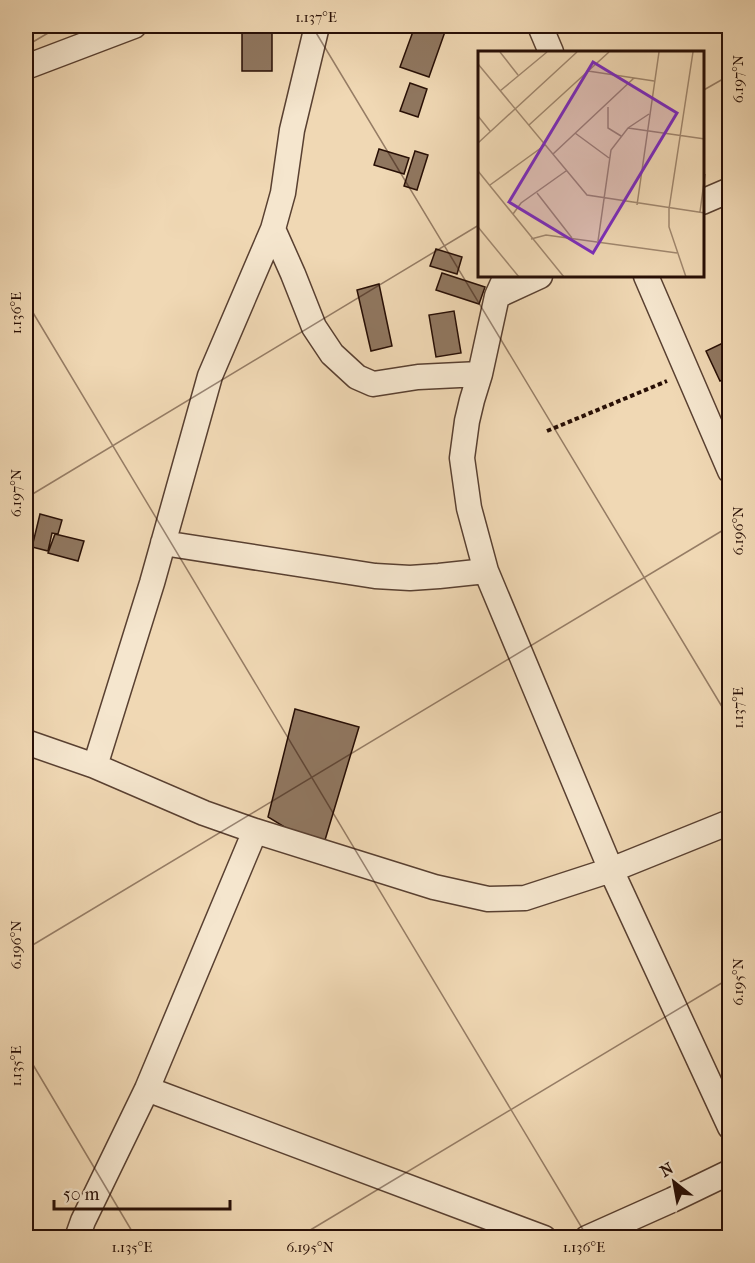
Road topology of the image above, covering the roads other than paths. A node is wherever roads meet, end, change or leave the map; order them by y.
1 (134, 26) edge
2 (317, 26) edge
3 (540, 26) edge
4 (551, 51) edge
5 (26, 67) edge
6 (729, 190) edge
7 (704, 201) edge
8 (273, 229) junction
9 (532, 278) edge
10 (647, 278) edge
11 (501, 286) edge
12 (480, 374) junction
13 (729, 471) edge
14 (163, 543) junction
15 (486, 571) junction
16 (26, 742) edge
17 (95, 766) junction
18 (729, 822) edge
19 (255, 831) junction
20 (611, 870) junction
21 (147, 1089) junction
22 (729, 1127) edge
23 (729, 1172) edge
24 (77, 1238) edge
25 (544, 1238) edge
26 (587, 1238) edge

1 - 5 street
2 - 8 street
3 - 4 street
6 - 7 street
8 - 12 street
8 - 14 street
9 - 11 street
10 - 13 street
11 - 12 street
12 - 15 street
14 - 15 street
14 - 17 street
15 - 20 street
16 - 17 street
17 - 19 street
18 - 20 street
19 - 20 street
19 - 21 street
20 - 22 street
21 - 24 street
21 - 25 street
23 - 26 street

